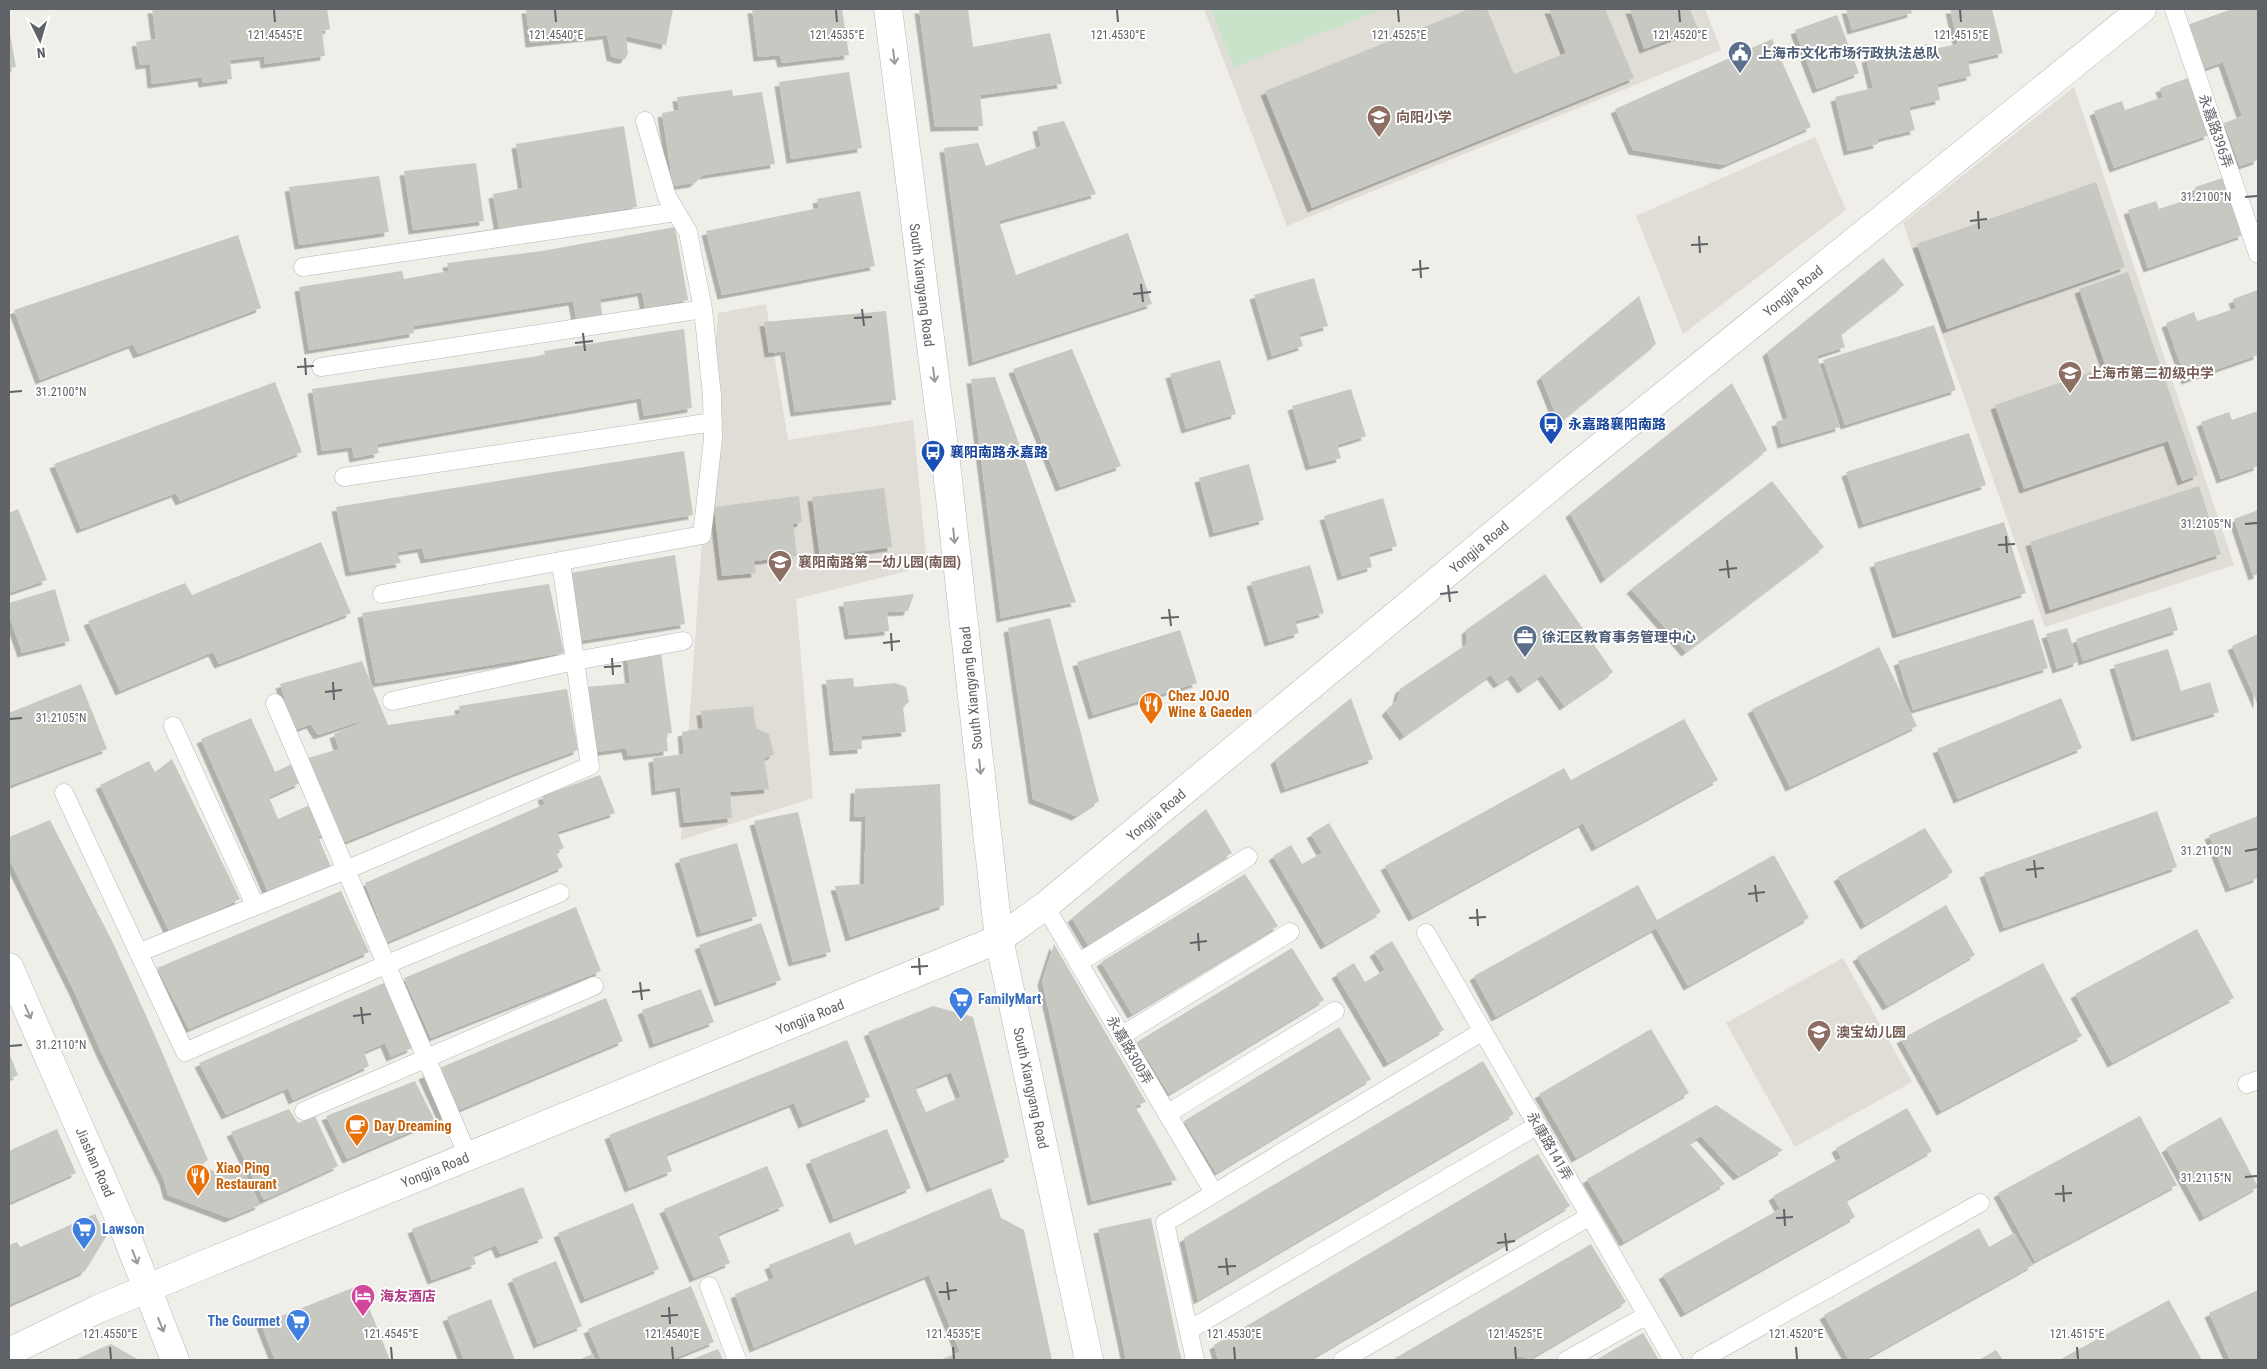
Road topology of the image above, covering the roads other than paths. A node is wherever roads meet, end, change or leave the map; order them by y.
1 (888, 9) edge
2 (2142, 9) edge
3 (2174, 9) edge
4 (645, 121) dead end
5 (676, 212) junction
6 (2258, 254) edge
7 (303, 267) dead end
8 (703, 309) junction
9 (321, 367) dead end
10 (712, 422) junction
11 (344, 477) dead end
12 (561, 562) junction
13 (382, 594) dead end
14 (683, 641) dead end
15 (575, 661) junction
16 (392, 701) dead end
17 (275, 703) dead end
18 (173, 726) dead end
19 (64, 793) dead end
20 (1248, 857) dead end
21 (346, 870) junction
22 (560, 893) dead end
23 (255, 905) junction
24 (1045, 906) junction
25 (1290, 932) dead end
26 (1426, 933) dead end
27 (999, 939) junction
28 (140, 952) junction
29 (1078, 963) junction
30 (385, 965) junction
31 (9, 967) edge
32 (594, 986) dead end
33 (1335, 1011) dead end
34 (1483, 1031) junction
35 (1121, 1036) junction
36 (426, 1059) junction
37 (304, 1111) dead end
38 (1167, 1114) junction
39 (1538, 1126) junction
40 (468, 1156) junction
41 (1214, 1193) junction
42 (1980, 1202) dead end
43 (1590, 1216) junction
44 (709, 1286) dead end
45 (147, 1289) junction
46 (1647, 1315) junction
47 (1189, 1330) junction
48 (9, 1352) edge
49 (175, 1360) edge
50 (737, 1360) edge
51 (1089, 1360) edge
52 (1195, 1360) edge
53 (1343, 1360) edge
54 (1567, 1360) edge
55 (1673, 1360) edge
56 (1701, 1360) edge

1 -> 27 street, South Xiangyang Road
2 - 24 street, Yongjia Road
3 - 6 lane, 永嘉路396弄
4 - 5 lane
5 - 7 lane
5 - 8 lane
8 - 9 lane
8 - 10 lane
10 - 11 lane
10 - 12 lane
12 - 13 lane
12 - 15 lane
14 - 15 lane
15 - 16 lane
15 - 21 lane
17 - 21 lane
18 - 23 lane
19 - 28 lane
20 - 29 lane
21 - 23 lane
21 - 30 lane
22 - 30 lane
23 - 28 lane
24 - 27 street, Yongjia Road
24 - 29 lane, 永嘉路300弄
25 - 35 lane
26 - 34 lane, 永康路141弄
27 - 40 street, Yongjia Road
27 - 51 street, South Xiangyang Road
28 - 30 lane
29 - 35 lane, 永嘉路300弄
30 - 36 lane
31 -> 45 street, Jiashan Road
32 - 36 lane
33 - 38 lane
34 - 39 lane, 永康路141弄
34 - 41 lane
35 - 38 lane, 永嘉路300弄
36 - 37 lane
36 - 40 lane
38 - 41 lane, 永嘉路300弄
39 - 43 lane, 永康路141弄
39 - 47 lane
40 - 45 street, Yongjia Road
41 - 47 lane
42 - 56 lane
43 - 46 lane, 永康路141弄
43 - 53 lane
44 - 50 lane
45 - 48 street, Yongjia Road
45 -> 49 street, Jiashan Road
46 - 54 lane
46 - 55 lane, 永康路141弄
47 - 52 lane

